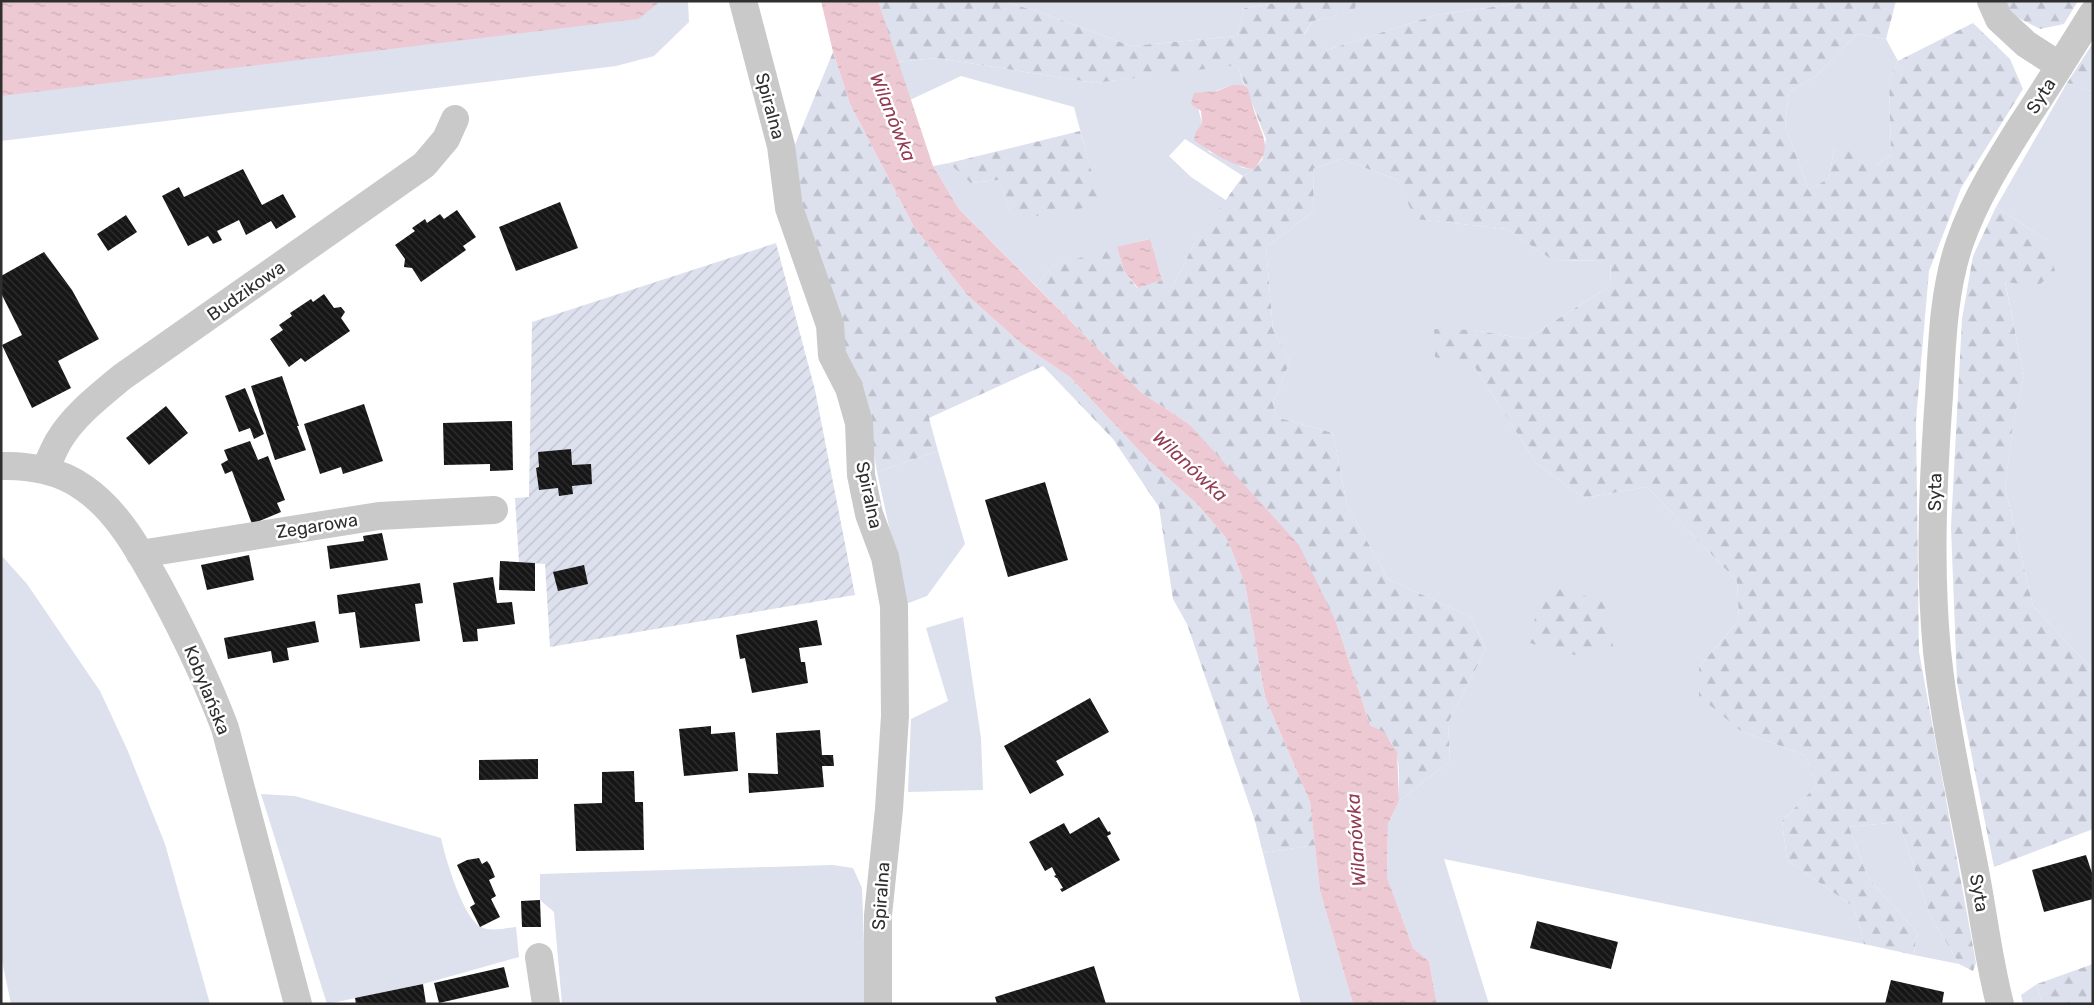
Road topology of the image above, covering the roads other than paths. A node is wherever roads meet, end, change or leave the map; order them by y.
1 (743, 1) edge
2 (1991, 1) edge
3 (2093, 13) edge
4 (2060, 66) junction
5 (455, 119) dead end
6 (1, 466) edge
7 (44, 470) junction
8 (494, 510) dead end
9 (140, 554) junction
10 (539, 957) dead end
11 (298, 1004) edge
12 (546, 1004) edge
13 (878, 1004) edge
14 (2000, 1004) edge

1 - 13 street, Spiralna
2 - 4 street
3 - 4 street, Syta
4 - 14 street, Syta
5 - 7 street, Budzikowa
6 - 7 street, Kobylańska
7 - 9 street, Kobylańska
8 - 9 street, Zegarowa
9 - 11 street, Kobylańska
10 - 12 street

